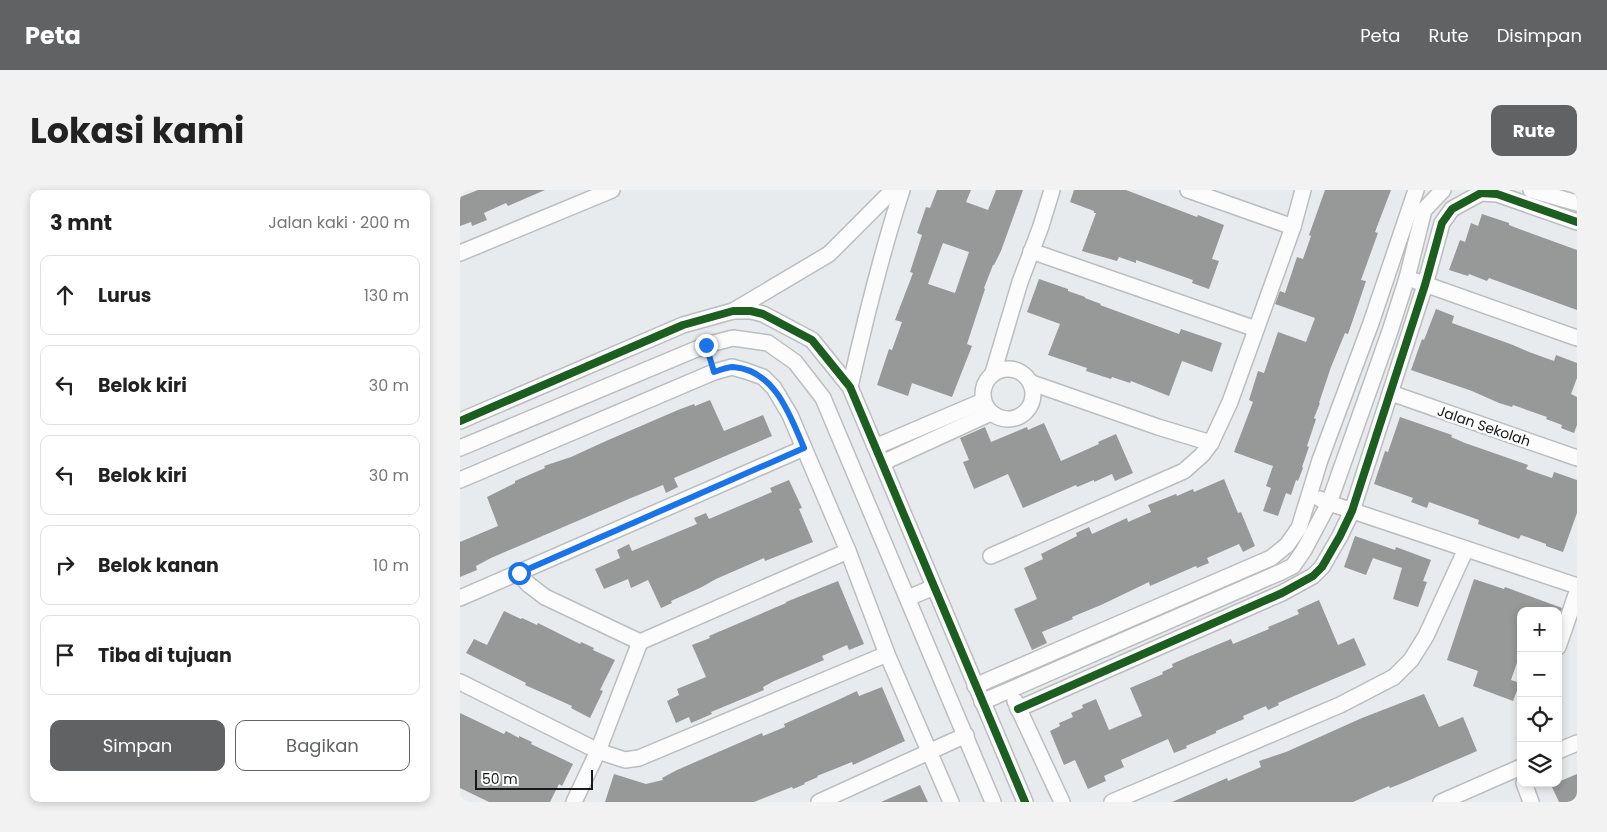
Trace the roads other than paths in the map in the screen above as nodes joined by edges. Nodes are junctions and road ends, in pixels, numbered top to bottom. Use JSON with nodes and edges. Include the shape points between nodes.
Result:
{"nodes":[{"id":1,"x":612,"y":190,"type":"edge"},
{"id":2,"x":893,"y":190,"type":"edge"},
{"id":3,"x":902,"y":190,"type":"edge"},
{"id":4,"x":1052,"y":190,"type":"edge"},
{"id":5,"x":1188,"y":190,"type":"edge"},
{"id":6,"x":1303,"y":190,"type":"edge"},
{"id":7,"x":1416,"y":190,"type":"edge"},
{"id":8,"x":1443,"y":190,"type":"edge"},
{"id":9,"x":1531,"y":190,"type":"edge"},
{"id":10,"x":1574,"y":198,"type":"edge"},
{"id":11,"x":1577,"y":222,"type":"edge"},
{"id":12,"x":1293,"y":227,"type":"junction"},
{"id":13,"x":1031,"y":250,"type":"junction"},
{"id":14,"x":460,"y":253,"type":"edge"},
{"id":15,"x":1407,"y":278,"type":"junction"},
{"id":16,"x":1425,"y":285,"type":"junction"},
{"id":17,"x":732,"y":310,"type":"junction"},
{"id":18,"x":1371,"y":324,"type":"junction"},
{"id":19,"x":1256,"y":329,"type":"junction"},
{"id":20,"x":1390,"y":331,"type":"junction"},
{"id":21,"x":1577,"y":338,"type":"edge"},
{"id":22,"x":706,"y":345,"type":"junction"},
{"id":23,"x":714,"y":372,"type":"junction"},
{"id":24,"x":993,"y":373,"type":"junction"},
{"id":25,"x":1032,"y":383,"type":"junction"},
{"id":26,"x":850,"y":387,"type":"junction"},
{"id":27,"x":1391,"y":393,"type":"junction"},
{"id":28,"x":987,"y":407,"type":"junction"},
{"id":29,"x":460,"y":421,"type":"edge"},
{"id":30,"x":460,"y":427,"type":"edge"},
{"id":31,"x":1211,"y":444,"type":"junction"},
{"id":32,"x":464,"y":447,"type":"edge"},
{"id":33,"x":875,"y":447,"type":"junction"},
{"id":34,"x":804,"y":448,"type":"junction"},
{"id":35,"x":1577,"y":458,"type":"edge"},
{"id":36,"x":882,"y":463,"type":"junction"},
{"id":37,"x":460,"y":480,"type":"edge"},
{"id":38,"x":1310,"y":494,"type":"junction"},
{"id":39,"x":1329,"y":504,"type":"junction"},
{"id":40,"x":1352,"y":511,"type":"junction"},
{"id":41,"x":1466,"y":549,"type":"junction"},
{"id":42,"x":848,"y":551,"type":"junction"},
{"id":43,"x":990,"y":556,"type":"dead end"},
{"id":44,"x":519,"y":573,"type":"junction"},
{"id":45,"x":1577,"y":586,"type":"edge"},
{"id":46,"x":934,"y":587,"type":"junction"},
{"id":47,"x":1242,"y":589,"type":"junction"},
{"id":48,"x":1577,"y":592,"type":"edge"},
{"id":49,"x":460,"y":598,"type":"edge"},
{"id":50,"x":908,"y":598,"type":"junction"},
{"id":51,"x":1251,"y":606,"type":"junction"},
{"id":52,"x":1122,"y":622,"type":"junction"},
{"id":53,"x":1562,"y":635,"type":"edge"},
{"id":54,"x":1127,"y":638,"type":"junction"},
{"id":55,"x":640,"y":642,"type":"junction"},
{"id":56,"x":887,"y":654,"type":"junction"},
{"id":57,"x":1003,"y":674,"type":"junction"},
{"id":58,"x":460,"y":682,"type":"edge"},
{"id":59,"x":975,"y":686,"type":"junction"},
{"id":60,"x":1010,"y":689,"type":"junction"},
{"id":61,"x":982,"y":702,"type":"junction"},
{"id":62,"x":1018,"y":709,"type":"junction"},
{"id":63,"x":966,"y":735,"type":"junction"},
{"id":64,"x":1577,"y":743,"type":"edge"},
{"id":65,"x":1562,"y":749,"type":"edge"},
{"id":66,"x":598,"y":751,"type":"junction"},
{"id":67,"x":930,"y":752,"type":"junction"},
{"id":68,"x":1517,"y":769,"type":"edge"},
{"id":69,"x":1525,"y":787,"type":"edge"},
{"id":70,"x":574,"y":802,"type":"edge"},
{"id":71,"x":819,"y":802,"type":"edge"},
{"id":72,"x":951,"y":802,"type":"edge"},
{"id":73,"x":994,"y":802,"type":"edge"},
{"id":74,"x":1026,"y":802,"type":"edge"},
{"id":75,"x":1062,"y":802,"type":"edge"},
{"id":76,"x":1112,"y":802,"type":"edge"},
{"id":77,"x":1441,"y":802,"type":"edge"},
{"id":78,"x":1531,"y":802,"type":"edge"}],
"edges":[{"from":1,"to":14,"type":"street"},
{"from":2,"to":17,"type":"street","via":[[829,254]]},
{"from":3,"to":26,"type":"street","via":[[884,244]]},
{"from":4,"to":13,"type":"street"},
{"from":5,"to":12,"type":"street"},
{"from":6,"to":12,"type":"street"},
{"from":7,"to":18,"type":"street"},
{"from":8,"to":15,"type":"street","via":[[1424,210]]},
{"from":9,"to":10,"type":"street"},
{"from":11,"to":16,"type":"street","via":[[1497,194],[1481,192],[1452,209],[1442,223]]},
{"from":12,"to":19,"type":"street"},
{"from":13,"to":19,"type":"street"},
{"from":13,"to":24,"type":"street"},
{"from":15,"to":16,"type":"street"},
{"from":15,"to":20,"type":"street"},
{"from":16,"to":21,"type":"street"},
{"from":16,"to":27,"type":"street"},
{"from":17,"to":26,"type":"street","via":[[763,314],[812,340]]},
{"from":17,"to":29,"type":"street","via":[[683,325]]},
{"from":18,"to":20,"type":"street"},
{"from":18,"to":38,"type":"street"},
{"from":19,"to":31,"type":"street"},
{"from":20,"to":39,"type":"street"},
{"from":22,"to":23,"type":"street"},
{"from":22,"to":32,"type":"street"},
{"from":22,"to":50,"type":"street","via":[[733,338],[768,343],[795,362],[823,398]]},
{"from":23,"to":34,"type":"street","via":[[732,367],[762,377],[774,388],[790,414]]},
{"from":23,"to":37,"type":"street"},
{"from":24,"to":25,"type":"street","via":[[1015,369]]},
{"from":24,"to":28,"type":"street","via":[[984,386]]},
{"from":25,"to":28,"type":"street","via":[[1034,395],[1031,406],[1023,414],[1012,419],[1001,418]]},
{"from":25,"to":31,"type":"street"},
{"from":26,"to":33,"type":"street"},
{"from":27,"to":35,"type":"street","name":"Jalan Sekolah"},
{"from":27,"to":40,"type":"street"},
{"from":28,"to":33,"type":"street"},
{"from":28,"to":36,"type":"street"},
{"from":30,"to":32,"type":"street"},
{"from":31,"to":43,"type":"street","via":[[1184,471]]},
{"from":33,"to":36,"type":"street"},
{"from":34,"to":42,"type":"street"},
{"from":34,"to":44,"type":"street"},
{"from":36,"to":46,"type":"street"},
{"from":38,"to":39,"type":"street"},
{"from":38,"to":52,"type":"street","via":[[1299,528],[1274,556]]},
{"from":39,"to":40,"type":"street"},
{"from":39,"to":47,"type":"street","via":[[1293,566]]},
{"from":40,"to":41,"type":"street"},
{"from":40,"to":51,"type":"street","via":[[1331,552],[1313,576]]},
{"from":41,"to":45,"type":"street"},
{"from":41,"to":76,"type":"street","via":[[1426,636],[1411,660],[1394,676],[1340,705]]},
{"from":42,"to":55,"type":"street"},
{"from":42,"to":56,"type":"street"},
{"from":44,"to":49,"type":"street"},
{"from":44,"to":55,"type":"street","via":[[545,597]]},
{"from":46,"to":50,"type":"street"},
{"from":46,"to":59,"type":"street"},
{"from":47,"to":51,"type":"street"},
{"from":47,"to":54,"type":"street"},
{"from":48,"to":53,"type":"street"},
{"from":50,"to":63,"type":"street"},
{"from":51,"to":62,"type":"street"},
{"from":52,"to":54,"type":"street"},
{"from":52,"to":57,"type":"street"},
{"from":54,"to":60,"type":"street"},
{"from":55,"to":66,"type":"street"},
{"from":56,"to":66,"type":"street","via":[[639,758],[625,760]]},
{"from":56,"to":67,"type":"street"},
{"from":57,"to":59,"type":"street"},
{"from":57,"to":60,"type":"street"},
{"from":58,"to":66,"type":"street"},
{"from":59,"to":61,"type":"street"},
{"from":60,"to":61,"type":"street"},
{"from":60,"to":62,"type":"street"},
{"from":61,"to":74,"type":"street"},
{"from":62,"to":75,"type":"street"},
{"from":63,"to":67,"type":"street"},
{"from":63,"to":73,"type":"street"},
{"from":64,"to":65,"type":"street"},
{"from":66,"to":70,"type":"street"},
{"from":67,"to":71,"type":"street"},
{"from":67,"to":72,"type":"street"},
{"from":68,"to":77,"type":"street"},
{"from":69,"to":78,"type":"street"}]}
